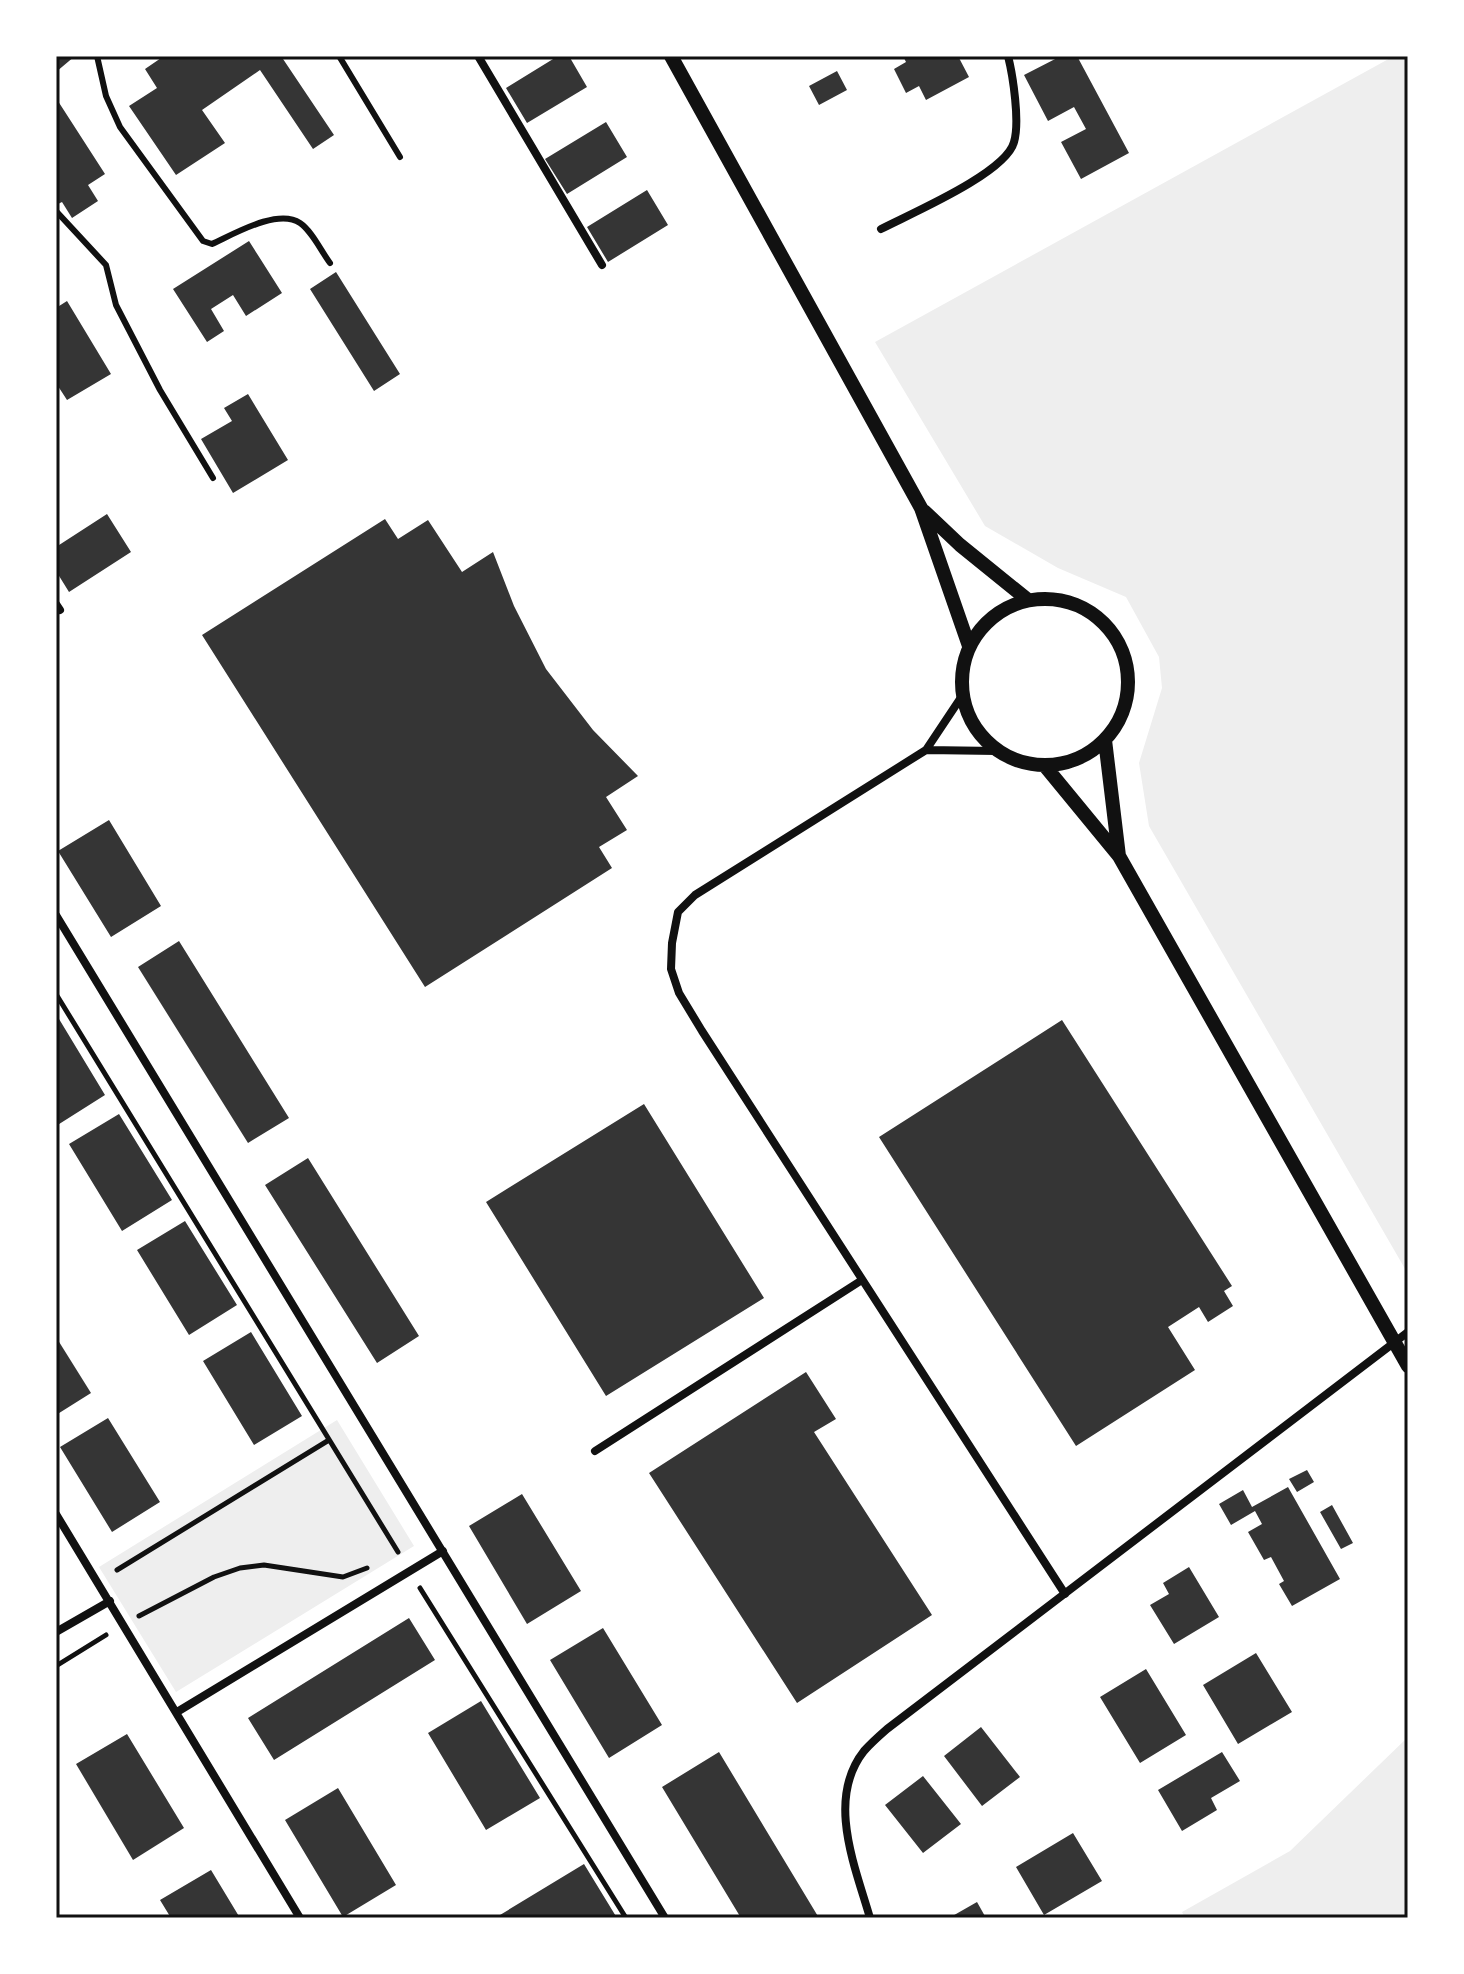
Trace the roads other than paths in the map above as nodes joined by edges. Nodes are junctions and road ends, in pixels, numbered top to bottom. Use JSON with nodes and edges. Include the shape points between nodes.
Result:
{"nodes":[{"id":1,"x":97,"y":56,"type":"edge"},
{"id":2,"x":339,"y":56,"type":"edge"},
{"id":3,"x":478,"y":56,"type":"edge"},
{"id":4,"x":671,"y":56,"type":"edge"},
{"id":5,"x":1008,"y":56,"type":"edge"},
{"id":6,"x":400,"y":157,"type":"dead end"},
{"id":7,"x":56,"y":211,"type":"edge"},
{"id":8,"x":881,"y":229,"type":"dead end"},
{"id":9,"x":330,"y":263,"type":"dead end"},
{"id":10,"x":602,"y":265,"type":"dead end"},
{"id":11,"x":213,"y":478,"type":"dead end"},
{"id":12,"x":921,"y":508,"type":"junction"},
{"id":13,"x":1028,"y":600,"type":"junction"},
{"id":14,"x":969,"y":646,"type":"junction"},
{"id":15,"x":962,"y":696,"type":"junction"},
{"id":16,"x":1105,"y":740,"type":"junction"},
{"id":17,"x":926,"y":750,"type":"junction"},
{"id":18,"x":997,"y":751,"type":"junction"},
{"id":19,"x":1045,"y":766,"type":"junction"},
{"id":20,"x":1119,"y":856,"type":"junction"},
{"id":21,"x":56,"y":915,"type":"edge"},
{"id":22,"x":862,"y":1280,"type":"junction"},
{"id":23,"x":1408,"y":1332,"type":"edge"},
{"id":24,"x":1395,"y":1342,"type":"junction"},
{"id":25,"x":1408,"y":1366,"type":"edge"},
{"id":26,"x":595,"y":1451,"type":"dead end"},
{"id":27,"x":56,"y":1514,"type":"edge"},
{"id":28,"x":443,"y":1551,"type":"junction"},
{"id":29,"x":1065,"y":1594,"type":"junction"},
{"id":30,"x":110,"y":1601,"type":"junction"},
{"id":31,"x":56,"y":1632,"type":"edge"},
{"id":32,"x":177,"y":1712,"type":"junction"},
{"id":33,"x":300,"y":1918,"type":"edge"},
{"id":34,"x":665,"y":1918,"type":"edge"},
{"id":35,"x":870,"y":1918,"type":"edge"}],
"edges":[{"from":1,"to":9,"type":"lane","via":[[120,127],[203,241],[212,244],[286,217],[301,223]]},
{"from":2,"to":6,"type":"lane"},
{"from":3,"to":10,"type":"street"},
{"from":4,"to":12,"type":"street"},
{"from":5,"to":8,"type":"street","via":[[1014,80],[1015,141],[1007,158]]},
{"from":7,"to":11,"type":"lane","via":[[106,265],[116,305]]},
{"from":12,"to":13,"type":"street"},
{"from":12,"to":14,"type":"street"},
{"from":13,"to":14,"type":"street","via":[[1004,609]]},
{"from":13,"to":16,"type":"street","via":[[1054,598],[1080,606],[1102,620],[1118,641],[1127,666],[1128,693],[1121,718]]},
{"from":14,"to":15,"type":"street"},
{"from":15,"to":17,"type":"street"},
{"from":15,"to":18,"type":"street","via":[[975,726]]},
{"from":16,"to":19,"type":"street","via":[[1088,754]]},
{"from":16,"to":20,"type":"street"},
{"from":17,"to":18,"type":"street"},
{"from":17,"to":22,"type":"street","via":[[695,895],[678,912],[672,943],[671,969],[679,993]]},
{"from":18,"to":19,"type":"street"},
{"from":19,"to":20,"type":"street"},
{"from":20,"to":24,"type":"street"},
{"from":21,"to":28,"type":"street"},
{"from":22,"to":26,"type":"street"},
{"from":22,"to":29,"type":"street"},
{"from":23,"to":24,"type":"street"},
{"from":24,"to":25,"type":"street"},
{"from":24,"to":29,"type":"street"},
{"from":27,"to":30,"type":"street"},
{"from":28,"to":32,"type":"street"},
{"from":28,"to":34,"type":"street"},
{"from":29,"to":35,"type":"street","via":[[863,1752],[848,1782],[844,1815]]},
{"from":30,"to":31,"type":"street"},
{"from":30,"to":32,"type":"street"},
{"from":32,"to":33,"type":"street"}]}
